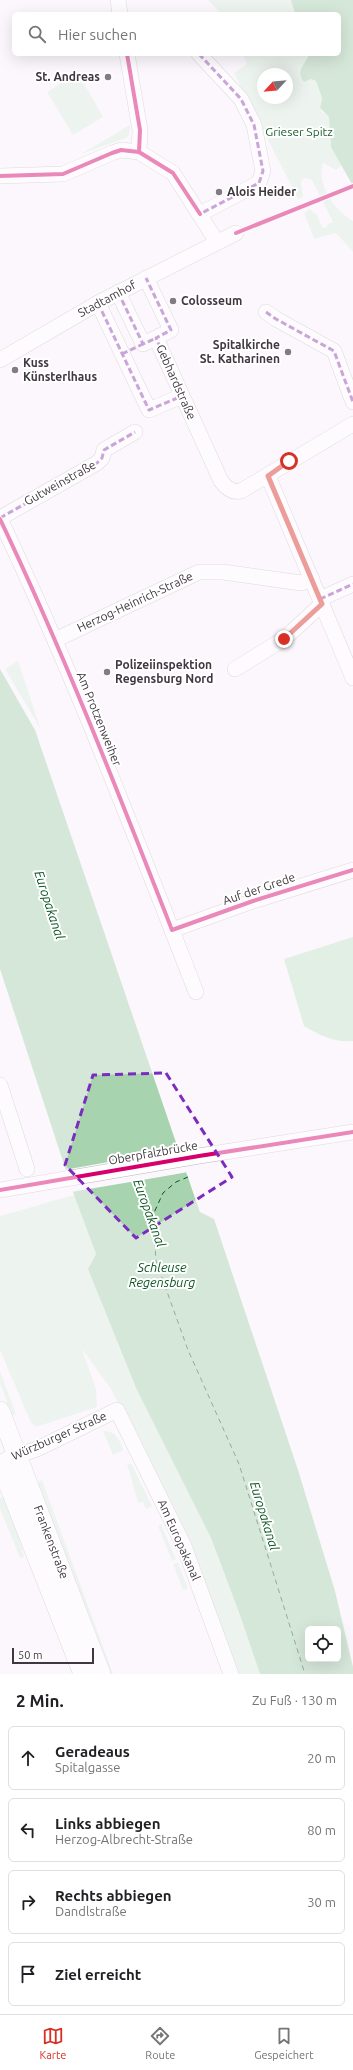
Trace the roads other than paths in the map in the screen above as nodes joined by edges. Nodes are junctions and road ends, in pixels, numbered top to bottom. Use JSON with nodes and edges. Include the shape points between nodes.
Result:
{"nodes":[{"id":1,"x":118,"y":0,"type":"edge"},
{"id":2,"x":120,"y":12,"type":"edge"},
{"id":3,"x":127,"y":56,"type":"edge"},
{"id":4,"x":201,"y":56,"type":"edge"},
{"id":5,"x":139,"y":152,"type":"junction"},
{"id":6,"x":0,"y":176,"type":"edge"},
{"id":7,"x":200,"y":214,"type":"junction"},
{"id":8,"x":236,"y":233,"type":"dead end"},
{"id":9,"x":217,"y":242,"type":"junction"},
{"id":10,"x":146,"y":278,"type":"junction"},
{"id":11,"x":118,"y":292,"type":"junction"},
{"id":12,"x":98,"y":303,"type":"junction"},
{"id":13,"x":271,"y":316,"type":"dead end"},
{"id":14,"x":149,"y":341,"type":"junction"},
{"id":15,"x":122,"y":354,"type":"junction"},
{"id":16,"x":0,"y":360,"type":"edge"},
{"id":17,"x":182,"y":396,"type":"junction"},
{"id":18,"x":353,"y":402,"type":"edge"},
{"id":19,"x":353,"y":424,"type":"edge"},
{"id":20,"x":135,"y":432,"type":"dead end"},
{"id":21,"x":268,"y":476,"type":"junction"},
{"id":22,"x":0,"y":518,"type":"edge"},
{"id":23,"x":312,"y":579,"type":"junction"},
{"id":24,"x":353,"y":584,"type":"edge"},
{"id":25,"x":321,"y":601,"type":"junction"},
{"id":26,"x":55,"y":640,"type":"junction"},
{"id":27,"x":234,"y":669,"type":"dead end"},
{"id":28,"x":353,"y":678,"type":"edge"},
{"id":29,"x":353,"y":870,"type":"edge"},
{"id":30,"x":172,"y":930,"type":"junction"},
{"id":31,"x":196,"y":992,"type":"dead end"},
{"id":32,"x":0,"y":1085,"type":"edge"},
{"id":33,"x":353,"y":1132,"type":"edge"},
{"id":34,"x":27,"y":1169,"type":"dead end"},
{"id":35,"x":0,"y":1190,"type":"edge"},
{"id":36,"x":117,"y":1410,"type":"joint"},
{"id":37,"x":0,"y":1411,"type":"edge"},
{"id":38,"x":18,"y":1455,"type":"junction"},
{"id":39,"x":0,"y":1462,"type":"edge"},
{"id":40,"x":84,"y":1674,"type":"edge"},
{"id":41,"x":102,"y":1674,"type":"edge"},
{"id":42,"x":232,"y":1674,"type":"edge"}],
"edges":[{"from":1,"to":2,"type":"street"},
{"from":3,"to":5,"type":"street","via":[[140,130]]},
{"from":4,"to":7,"type":"street","via":[[241,99],[254,125],[263,170],[259,183]]},
{"from":5,"to":6,"type":"street","via":[[121,150],[63,174]]},
{"from":5,"to":7,"type":"street","via":[[173,173]]},
{"from":7,"to":9,"type":"street"},
{"from":8,"to":9,"type":"street","name":"Stadtamhof"},
{"from":9,"to":10,"type":"street","name":"Stadtamhof"},
{"from":10,"to":11,"type":"street","name":"Stadtamhof"},
{"from":10,"to":14,"type":"street","name":"Gebhardstraße","via":[[171,330]]},
{"from":11,"to":12,"type":"street","name":"Stadtamhof"},
{"from":11,"to":14,"type":"street"},
{"from":12,"to":15,"type":"street"},
{"from":12,"to":16,"type":"street","name":"Stadtamhof"},
{"from":13,"to":18,"type":"street","via":[[334,351]]},
{"from":14,"to":15,"type":"street"},
{"from":14,"to":17,"type":"street","name":"Gebhardstraße"},
{"from":15,"to":17,"type":"street","via":[[149,410]]},
{"from":17,"to":21,"type":"street","name":"Gebhardstraße","via":[[221,481],[233,491],[241,491]]},
{"from":19,"to":21,"type":"street"},
{"from":20,"to":22,"type":"street","name":"Gutweinstraße","via":[[104,450],[102,458],[97,463]]},
{"from":21,"to":23,"type":"street"},
{"from":22,"to":26,"type":"street","name":"Am Protzenweiher"},
{"from":23,"to":25,"type":"street"},
{"from":23,"to":26,"type":"street","name":"Herzog-Heinrich-Straße","via":[[301,583],[223,572],[199,572]]},
{"from":24,"to":25,"type":"street"},
{"from":25,"to":27,"type":"street","via":[[284,639]]},
{"from":25,"to":28,"type":"street"},
{"from":26,"to":30,"type":"street","name":"Am Protzenweiher"},
{"from":29,"to":30,"type":"street","name":"Auf der Grede","via":[[282,891]]},
{"from":30,"to":31,"type":"street","name":"Am Protzenweiher"},
{"from":32,"to":34,"type":"street"},
{"from":33,"to":35,"type":"street","name":"Oberpfalzbrücke"},
{"from":36,"to":38,"type":"street","name":"Würzburger Straße"},
{"from":36,"to":42,"type":"street","name":"Am Europakanal","via":[[184,1546]]},
{"from":37,"to":38,"type":"main road","name":"Frankenstraße"},
{"from":38,"to":39,"type":"street","name":"Würzburger Straße"},
{"from":38,"to":41,"type":"main road","name":"Frankenstraße"},
{"from":39,"to":40,"type":"main road","name":"Frankenstraße"}]}
